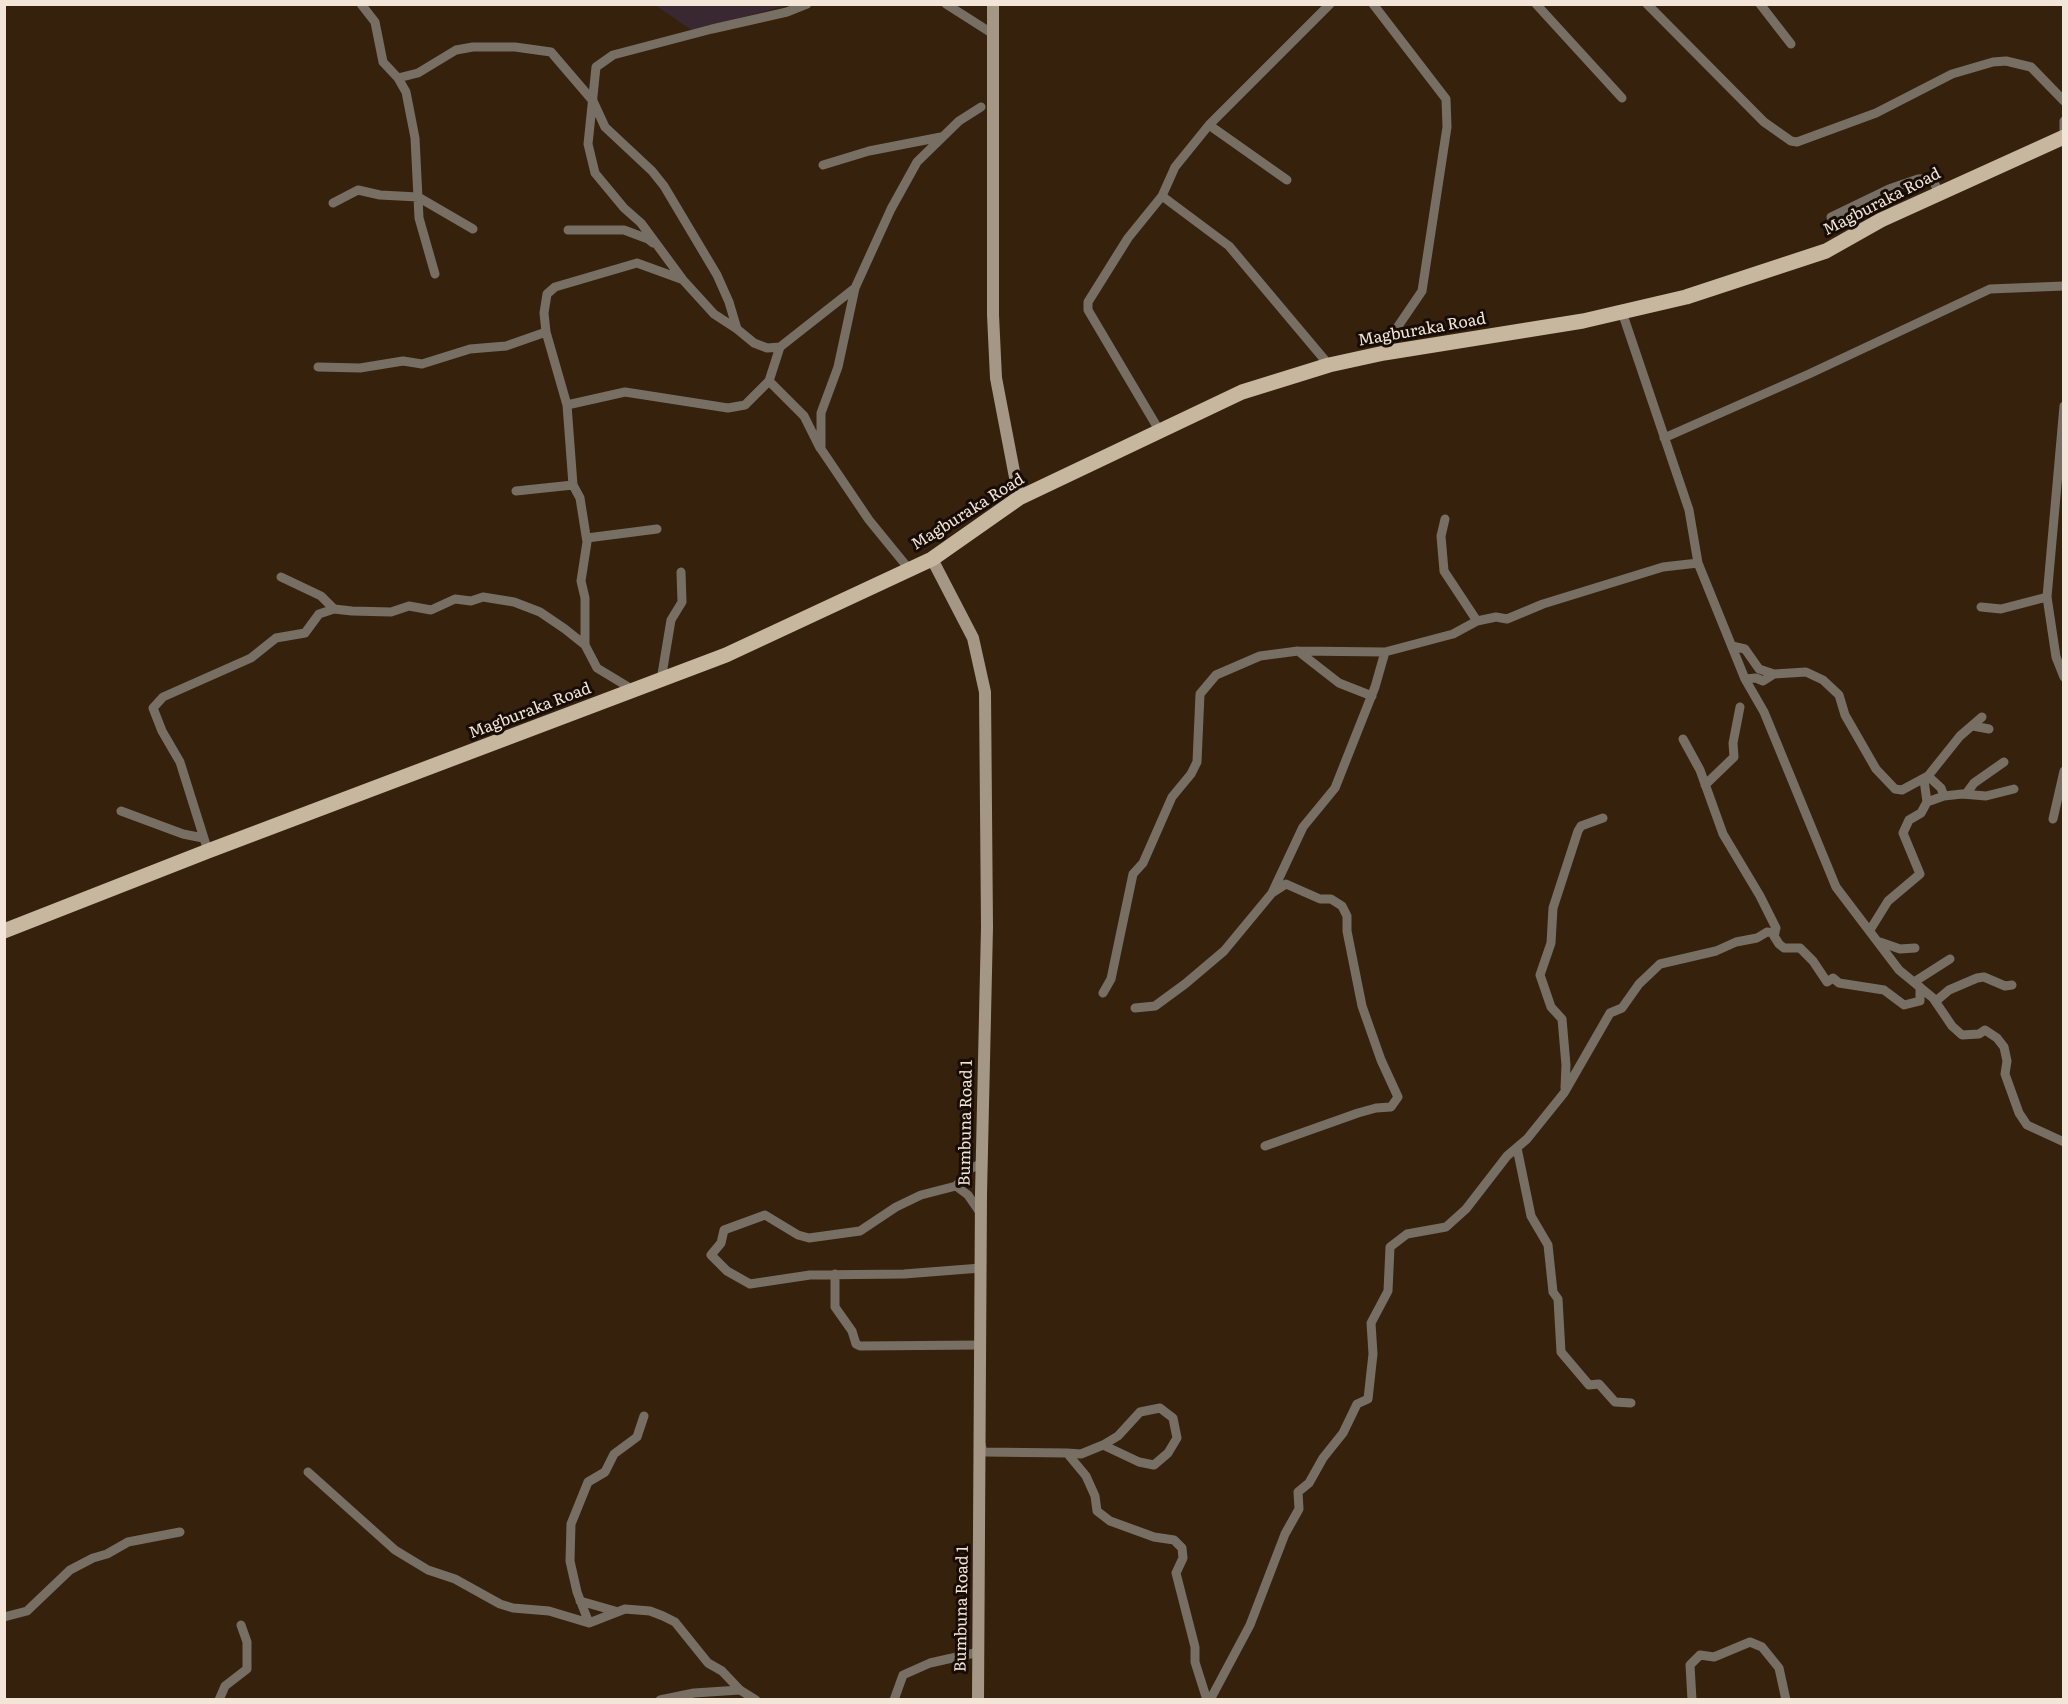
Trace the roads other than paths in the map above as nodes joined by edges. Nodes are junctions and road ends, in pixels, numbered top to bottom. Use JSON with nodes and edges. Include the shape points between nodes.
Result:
{"nodes":[{"id":1,"x":361,"y":4,"type":"edge"},
{"id":2,"x":807,"y":4,"type":"edge"},
{"id":3,"x":946,"y":4,"type":"edge"},
{"id":4,"x":993,"y":4,"type":"edge"},
{"id":5,"x":1330,"y":4,"type":"edge"},
{"id":6,"x":1536,"y":4,"type":"edge"},
{"id":7,"x":1647,"y":4,"type":"edge"},
{"id":8,"x":1760,"y":4,"type":"edge"},
{"id":9,"x":1374,"y":5,"type":"edge"},
{"id":10,"x":993,"y":34,"type":"junction"},
{"id":11,"x":1791,"y":44,"type":"dead end"},
{"id":12,"x":398,"y":78,"type":"junction"},
{"id":13,"x":1622,"y":98,"type":"dead end"},
{"id":14,"x":2064,"y":101,"type":"edge"},
{"id":15,"x":592,"y":102,"type":"junction"},
{"id":16,"x":981,"y":107,"type":"dead end"},
{"id":17,"x":2064,"y":121,"type":"edge"},
{"id":18,"x":1209,"y":125,"type":"junction"},
{"id":19,"x":942,"y":137,"type":"junction"},
{"id":20,"x":2063,"y":137,"type":"edge"},
{"id":21,"x":908,"y":143,"type":"junction"},
{"id":22,"x":916,"y":162,"type":"junction"},
{"id":23,"x":824,"y":165,"type":"dead end"},
{"id":24,"x":1287,"y":180,"type":"dead end"},
{"id":25,"x":1939,"y":193,"type":"junction"},
{"id":26,"x":1162,"y":196,"type":"junction"},
{"id":27,"x":418,"y":197,"type":"junction"},
{"id":28,"x":333,"y":203,"type":"dead end"},
{"id":29,"x":1831,"y":217,"type":"dead end"},
{"id":30,"x":473,"y":229,"type":"dead end"},
{"id":31,"x":568,"y":230,"type":"dead end"},
{"id":32,"x":659,"y":249,"type":"junction"},
{"id":33,"x":435,"y":274,"type":"dead end"},
{"id":34,"x":683,"y":280,"type":"junction"},
{"id":35,"x":2064,"y":286,"type":"edge"},
{"id":36,"x":855,"y":288,"type":"junction"},
{"id":37,"x":1622,"y":312,"type":"junction"},
{"id":38,"x":736,"y":328,"type":"junction"},
{"id":39,"x":546,"y":332,"type":"junction"},
{"id":40,"x":780,"y":347,"type":"junction"},
{"id":41,"x":1384,"y":353,"type":"junction"},
{"id":42,"x":1329,"y":365,"type":"junction"},
{"id":43,"x":318,"y":367,"type":"dead end"},
{"id":44,"x":769,"y":381,"type":"junction"},
{"id":45,"x":567,"y":405,"type":"junction"},
{"id":46,"x":2064,"y":406,"type":"edge"},
{"id":47,"x":1159,"y":430,"type":"junction"},
{"id":48,"x":1664,"y":438,"type":"junction"},
{"id":49,"x":821,"y":449,"type":"junction"},
{"id":50,"x":573,"y":485,"type":"junction"},
{"id":51,"x":516,"y":491,"type":"dead end"},
{"id":52,"x":1019,"y":498,"type":"junction"},
{"id":53,"x":1445,"y":519,"type":"dead end"},
{"id":54,"x":657,"y":529,"type":"dead end"},
{"id":55,"x":587,"y":538,"type":"junction"},
{"id":56,"x":932,"y":559,"type":"junction"},
{"id":57,"x":1698,"y":562,"type":"junction"},
{"id":58,"x":909,"y":569,"type":"junction"},
{"id":59,"x":681,"y":573,"type":"dead end"},
{"id":60,"x":281,"y":577,"type":"dead end"},
{"id":61,"x":2047,"y":597,"type":"junction"},
{"id":62,"x":1981,"y":607,"type":"dead end"},
{"id":63,"x":334,"y":609,"type":"junction"},
{"id":64,"x":1478,"y":621,"type":"junction"},
{"id":65,"x":585,"y":645,"type":"junction"},
{"id":66,"x":1732,"y":646,"type":"junction"},
{"id":67,"x":1298,"y":651,"type":"junction"},
{"id":68,"x":1385,"y":652,"type":"junction"},
{"id":69,"x":1774,"y":674,"type":"junction"},
{"id":70,"x":2064,"y":677,"type":"edge"},
{"id":71,"x":1745,"y":679,"type":"junction"},
{"id":72,"x":661,"y":680,"type":"junction"},
{"id":73,"x":634,"y":691,"type":"junction"},
{"id":74,"x":1371,"y":696,"type":"junction"},
{"id":75,"x":1740,"y":707,"type":"dead end"},
{"id":76,"x":1982,"y":717,"type":"dead end"},
{"id":77,"x":1973,"y":726,"type":"junction"},
{"id":78,"x":1989,"y":729,"type":"dead end"},
{"id":79,"x":1683,"y":739,"type":"dead end"},
{"id":80,"x":2004,"y":762,"type":"dead end"},
{"id":81,"x":2064,"y":771,"type":"edge"},
{"id":82,"x":1928,"y":776,"type":"junction"},
{"id":83,"x":1705,"y":784,"type":"junction"},
{"id":84,"x":2014,"y":789,"type":"dead end"},
{"id":85,"x":1966,"y":794,"type":"junction"},
{"id":86,"x":1944,"y":796,"type":"junction"},
{"id":87,"x":1927,"y":802,"type":"junction"},
{"id":88,"x":121,"y":811,"type":"dead end"},
{"id":89,"x":1603,"y":818,"type":"dead end"},
{"id":90,"x":2053,"y":819,"type":"dead end"},
{"id":91,"x":205,"y":844,"type":"junction"},
{"id":92,"x":1285,"y":866,"type":"junction"},
{"id":93,"x":1286,"y":884,"type":"junction"},
{"id":94,"x":1272,"y":893,"type":"junction"},
{"id":95,"x":4,"y":930,"type":"edge"},
{"id":96,"x":1870,"y":930,"type":"junction"},
{"id":97,"x":1775,"y":933,"type":"junction"},
{"id":98,"x":1880,"y":942,"type":"junction"},
{"id":99,"x":1915,"y":948,"type":"dead end"},
{"id":100,"x":1950,"y":959,"type":"dead end"},
{"id":101,"x":1917,"y":985,"type":"junction"},
{"id":102,"x":2012,"y":985,"type":"dead end"},
{"id":103,"x":1102,"y":993,"type":"dead end"},
{"id":104,"x":1936,"y":1001,"type":"junction"},
{"id":105,"x":1135,"y":1008,"type":"dead end"},
{"id":106,"x":1564,"y":1093,"type":"junction"},
{"id":107,"x":2064,"y":1142,"type":"edge"},
{"id":108,"x":1265,"y":1146,"type":"dead end"},
{"id":109,"x":1517,"y":1148,"type":"junction"},
{"id":110,"x":982,"y":1163,"type":"junction"},
{"id":111,"x":956,"y":1186,"type":"junction"},
{"id":112,"x":981,"y":1214,"type":"junction"},
{"id":113,"x":981,"y":1268,"type":"junction"},
{"id":114,"x":835,"y":1274,"type":"junction"},
{"id":115,"x":980,"y":1345,"type":"junction"},
{"id":116,"x":1631,"y":1403,"type":"dead end"},
{"id":117,"x":644,"y":1416,"type":"dead end"},
{"id":118,"x":981,"y":1444,"type":"junction"},
{"id":119,"x":1103,"y":1445,"type":"junction"},
{"id":120,"x":1067,"y":1453,"type":"junction"},
{"id":121,"x":308,"y":1472,"type":"dead end"},
{"id":122,"x":180,"y":1532,"type":"dead end"},
{"id":123,"x":580,"y":1601,"type":"junction"},
{"id":124,"x":616,"y":1611,"type":"junction"},
{"id":125,"x":4,"y":1617,"type":"edge"},
{"id":126,"x":589,"y":1623,"type":"junction"},
{"id":127,"x":241,"y":1625,"type":"dead end"},
{"id":128,"x":979,"y":1652,"type":"junction"},
{"id":129,"x":740,"y":1690,"type":"junction"},
{"id":130,"x":1209,"y":1699,"type":"edge"},
{"id":131,"x":219,"y":1700,"type":"edge"},
{"id":132,"x":660,"y":1700,"type":"edge"},
{"id":133,"x":756,"y":1700,"type":"edge"},
{"id":134,"x":894,"y":1700,"type":"edge"},
{"id":135,"x":978,"y":1700,"type":"edge"},
{"id":136,"x":1692,"y":1700,"type":"edge"},
{"id":137,"x":1786,"y":1700,"type":"edge"}],
"edges":[{"from":1,"to":12,"type":"street","via":[[375,22],[383,62]]},
{"from":2,"to":15,"type":"street","via":[[613,55],[596,67]]},
{"from":3,"to":10,"type":"street"},
{"from":4,"to":10,"type":"main road"},
{"from":5,"to":18,"type":"street"},
{"from":6,"to":13,"type":"street"},
{"from":7,"to":14,"type":"street","via":[[1764,122],[1791,141],[1876,113],[1953,74],[1993,62],[2031,67]]},
{"from":8,"to":11,"type":"street"},
{"from":9,"to":41,"type":"street","via":[[1446,99],[1447,127],[1422,291]]},
{"from":10,"to":52,"type":"main road","via":[[996,378]]},
{"from":12,"to":15,"type":"street","via":[[418,74],[456,50],[515,47],[551,52]]},
{"from":12,"to":27,"type":"street","via":[[406,92],[415,138]]},
{"from":15,"to":32,"type":"street","via":[[588,144],[595,173]]},
{"from":15,"to":38,"type":"street","via":[[605,127],[652,171],[678,209],[717,275]]},
{"from":16,"to":19,"type":"street"},
{"from":17,"to":20,"type":"street"},
{"from":18,"to":24,"type":"street"},
{"from":18,"to":26,"type":"street","via":[[1175,167]]},
{"from":19,"to":21,"type":"street"},
{"from":19,"to":22,"type":"street"},
{"from":20,"to":25,"type":"main road","name":"Magburaka Road"},
{"from":21,"to":22,"type":"street"},
{"from":21,"to":23,"type":"street"},
{"from":22,"to":36,"type":"street"},
{"from":25,"to":29,"type":"street","via":[[1932,178],[1918,178]]},
{"from":25,"to":37,"type":"main road","name":"Magburaka Road","via":[[1826,251],[1686,297]]},
{"from":26,"to":42,"type":"street","via":[[1229,246]]},
{"from":26,"to":47,"type":"street","via":[[1092,293],[1088,310]]},
{"from":27,"to":28,"type":"street","via":[[357,190]]},
{"from":27,"to":30,"type":"street"},
{"from":27,"to":33,"type":"street","via":[[419,218]]},
{"from":31,"to":32,"type":"street","via":[[624,230],[648,238]]},
{"from":32,"to":34,"type":"street"},
{"from":34,"to":38,"type":"street","via":[[714,314]]},
{"from":34,"to":39,"type":"street","via":[[637,263],[555,287],[547,294]]},
{"from":35,"to":48,"type":"street","via":[[1990,289]]},
{"from":36,"to":40,"type":"street"},
{"from":36,"to":49,"type":"street","via":[[838,367],[821,413]]},
{"from":37,"to":41,"type":"main road","name":"Magburaka Road"},
{"from":37,"to":48,"type":"street"},
{"from":38,"to":40,"type":"street","via":[[754,343]]},
{"from":39,"to":43,"type":"street","via":[[506,346],[470,349],[422,364],[403,361],[360,368]]},
{"from":39,"to":45,"type":"street"},
{"from":40,"to":44,"type":"street"},
{"from":41,"to":42,"type":"main road","name":"Magburaka Road"},
{"from":42,"to":47,"type":"main road","name":"Magburaka Road","via":[[1242,392]]},
{"from":44,"to":45,"type":"street","via":[[745,405],[728,408],[625,392]]},
{"from":44,"to":49,"type":"street","via":[[804,416]]},
{"from":45,"to":50,"type":"street"},
{"from":46,"to":61,"type":"street"},
{"from":47,"to":52,"type":"main road","name":"Magburaka Road"},
{"from":48,"to":57,"type":"street","via":[[1689,510]]},
{"from":49,"to":58,"type":"street"},
{"from":50,"to":51,"type":"street"},
{"from":50,"to":55,"type":"street","via":[[580,498]]},
{"from":52,"to":56,"type":"main road","name":"Magburaka Road"},
{"from":53,"to":64,"type":"street","via":[[1441,536],[1444,571]]},
{"from":54,"to":55,"type":"street"},
{"from":55,"to":65,"type":"street","via":[[581,581]]},
{"from":56,"to":58,"type":"main road","name":"Magburaka Road"},
{"from":56,"to":110,"type":"main road","name":"Bumbuna Road 1","via":[[973,639],[985,692],[987,927]]},
{"from":57,"to":64,"type":"street","via":[[1663,567],[1507,619]]},
{"from":57,"to":66,"type":"street"},
{"from":58,"to":72,"type":"main road","name":"Magburaka Road","via":[[827,610]]},
{"from":59,"to":72,"type":"street","via":[[682,602],[670,620]]},
{"from":60,"to":63,"type":"street","via":[[321,596]]},
{"from":61,"to":62,"type":"street","via":[[2001,609]]},
{"from":61,"to":70,"type":"street","via":[[2056,657]]},
{"from":63,"to":65,"type":"street","via":[[391,612],[410,606],[431,610],[456,599],[502,598],[540,612]]},
{"from":63,"to":91,"type":"street","via":[[319,614],[305,633],[276,638],[251,658],[156,702],[153,708],[180,762]]},
{"from":64,"to":68,"type":"street","via":[[1453,634]]},
{"from":65,"to":73,"type":"street","via":[[597,668]]},
{"from":66,"to":69,"type":"street","via":[[1745,649],[1760,669]]},
{"from":66,"to":71,"type":"street"},
{"from":67,"to":68,"type":"street"},
{"from":67,"to":74,"type":"street","via":[[1339,683]]},
{"from":67,"to":103,"type":"street","via":[[1260,656],[1216,675],[1200,694],[1197,762],[1172,797],[1143,863],[1132,874],[1110,979]]},
{"from":68,"to":74,"type":"street"},
{"from":69,"to":71,"type":"street","via":[[1763,681]]},
{"from":69,"to":82,"type":"street","via":[[1806,672],[1823,680],[1839,695],[1845,715],[1876,769],[1895,789],[1902,790]]},
{"from":71,"to":96,"type":"street","via":[[1764,712],[1836,887]]},
{"from":72,"to":73,"type":"main road","name":"Magburaka Road"},
{"from":73,"to":91,"type":"main road","name":"Magburaka Road"},
{"from":74,"to":92,"type":"street","via":[[1335,788],[1303,827]]},
{"from":75,"to":83,"type":"street","via":[[1734,757]]},
{"from":76,"to":77,"type":"street"},
{"from":77,"to":78,"type":"street"},
{"from":77,"to":82,"type":"street"},
{"from":79,"to":83,"type":"street"},
{"from":80,"to":85,"type":"street","via":[[1974,783]]},
{"from":81,"to":90,"type":"street"},
{"from":82,"to":86,"type":"street"},
{"from":82,"to":87,"type":"street","via":[[1924,780]]},
{"from":83,"to":97,"type":"street","via":[[1723,834],[1760,896]]},
{"from":84,"to":85,"type":"street","via":[[1986,796]]},
{"from":85,"to":86,"type":"street"},
{"from":86,"to":87,"type":"street"},
{"from":87,"to":96,"type":"street","via":[[1921,813],[1909,820],[1903,833],[1920,874],[1888,900]]},
{"from":88,"to":91,"type":"street"},
{"from":89,"to":106,"type":"street","via":[[1581,826],[1578,831],[1552,908],[1551,943],[1540,975],[1551,1007],[1562,1019]]},
{"from":91,"to":95,"type":"main road","name":"Magburaka Road"},
{"from":92,"to":93,"type":"street"},
{"from":92,"to":94,"type":"street"},
{"from":93,"to":94,"type":"street"},
{"from":93,"to":108,"type":"street","via":[[1342,906],[1362,1006],[1398,1097],[1390,1107],[1376,1107]]},
{"from":94,"to":105,"type":"street","via":[[1224,951],[1185,984],[1155,1006]]},
{"from":96,"to":98,"type":"street"},
{"from":97,"to":101,"type":"street","via":[[1784,948],[1800,948],[1827,982],[1833,978],[1839,983],[1884,990],[1904,1005],[1920,1001]]},
{"from":97,"to":106,"type":"street","via":[[1767,932],[1716,951],[1660,964],[1622,1008],[1610,1013]]},
{"from":98,"to":99,"type":"street","via":[[1900,949]]},
{"from":98,"to":101,"type":"street","via":[[1899,970]]},
{"from":100,"to":101,"type":"street"},
{"from":101,"to":104,"type":"street"},
{"from":102,"to":104,"type":"street","via":[[1977,978],[1949,990]]},
{"from":104,"to":107,"type":"street","via":[[1962,1035],[1985,1030],[1997,1038],[2004,1047],[2005,1074],[2019,1113],[2027,1125]]},
{"from":106,"to":109,"type":"street"},
{"from":109,"to":116,"type":"street","via":[[1531,1216],[1548,1245],[1553,1292],[1558,1299],[1561,1352],[1589,1385],[1599,1384],[1615,1402]]},
{"from":109,"to":130,"type":"street","via":[[1446,1227],[1407,1234],[1390,1247],[1388,1291],[1371,1323],[1373,1354],[1368,1399],[1357,1404],[1343,1433],[1309,1483],[1298,1492],[1299,1509],[1250,1625]]},
{"from":110,"to":111,"type":"street","via":[[970,1169]]},
{"from":110,"to":112,"type":"main road","name":"Bumbuna Road 1"},
{"from":111,"to":112,"type":"street"},
{"from":111,"to":114,"type":"street","via":[[896,1207],[860,1231],[809,1238],[765,1215],[723,1230],[721,1243],[711,1256],[750,1284]]},
{"from":112,"to":113,"type":"main road","name":"Bumbuna Road 1"},
{"from":113,"to":114,"type":"street"},
{"from":113,"to":115,"type":"main road","name":"Bumbuna Road 1"},
{"from":114,"to":115,"type":"street","via":[[835,1307],[860,1346]]},
{"from":115,"to":118,"type":"main road","name":"Bumbuna Road 1"},
{"from":117,"to":123,"type":"street","via":[[637,1437],[614,1455],[605,1472],[588,1482],[570,1524],[570,1562]]},
{"from":118,"to":120,"type":"street","via":[[983,1452]]},
{"from":118,"to":128,"type":"main road","name":"Bumbuna Road 1"},
{"from":119,"to":119,"type":"street","via":[[1118,1436],[1140,1412],[1160,1408],[1173,1418],[1177,1438],[1154,1465]]},
{"from":119,"to":120,"type":"street","via":[[1082,1454]]},
{"from":120,"to":130,"type":"street","via":[[1086,1476],[1097,1511],[1110,1521],[1174,1540],[1182,1548],[1183,1558],[1176,1574],[1195,1647],[1195,1662]]},
{"from":121,"to":126,"type":"street","via":[[394,1550],[428,1570],[455,1579],[507,1606],[549,1611]]},
{"from":122,"to":125,"type":"street","via":[[128,1542],[93,1558],[70,1570],[27,1611]]},
{"from":123,"to":124,"type":"street"},
{"from":123,"to":126,"type":"street"},
{"from":124,"to":126,"type":"street"},
{"from":124,"to":129,"type":"street","via":[[650,1611],[675,1622],[708,1663]]},
{"from":127,"to":131,"type":"street","via":[[247,1642],[246,1669],[225,1686]]},
{"from":128,"to":134,"type":"street","via":[[930,1663],[903,1675]]},
{"from":128,"to":135,"type":"main road","name":"Bumbuna Road 1"},
{"from":129,"to":132,"type":"street"},
{"from":129,"to":133,"type":"street"},
{"from":136,"to":137,"type":"street","via":[[1690,1665],[1700,1655],[1714,1657],[1750,1642],[1762,1647],[1779,1668]]}]}
